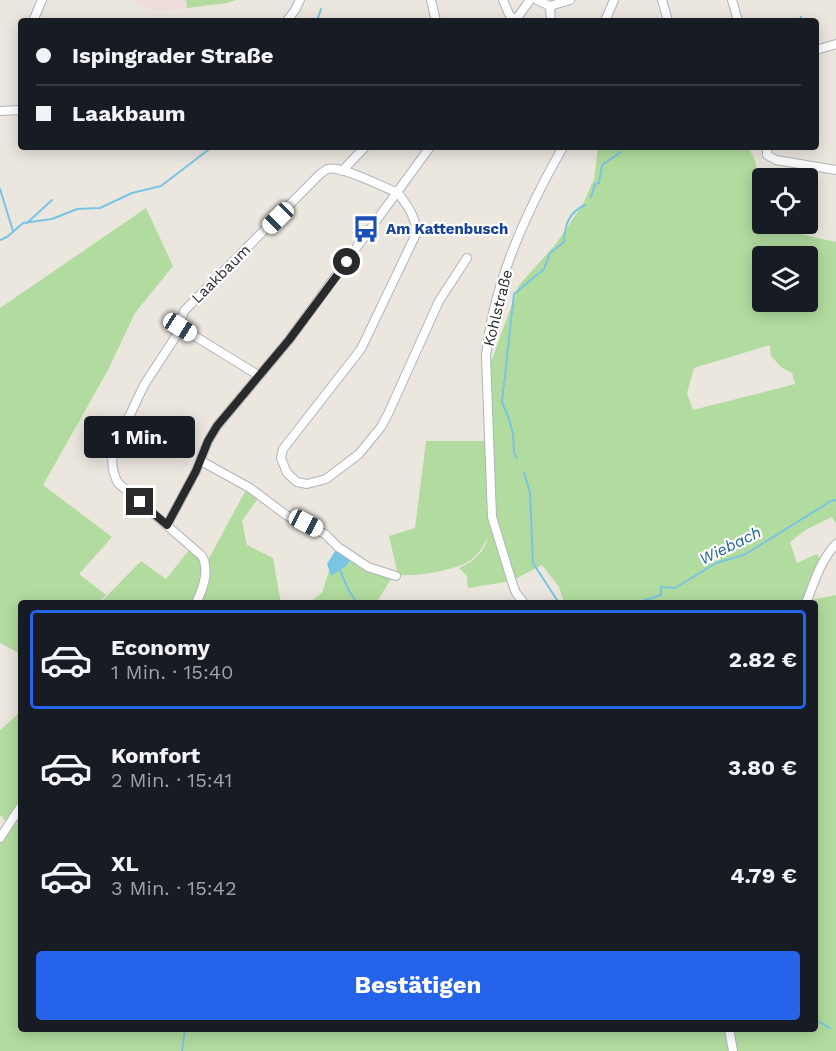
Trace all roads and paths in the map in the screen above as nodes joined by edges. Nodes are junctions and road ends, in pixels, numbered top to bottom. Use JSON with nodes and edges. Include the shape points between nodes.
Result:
{"nodes":[{"id":1,"x":42,"y":0,"type":"edge"},
{"id":2,"x":300,"y":0,"type":"edge"},
{"id":3,"x":431,"y":0,"type":"edge"},
{"id":4,"x":503,"y":0,"type":"edge"},
{"id":5,"x":530,"y":0,"type":"edge"},
{"id":6,"x":537,"y":0,"type":"edge"},
{"id":7,"x":570,"y":0,"type":"edge"},
{"id":8,"x":622,"y":0,"type":"edge"},
{"id":9,"x":662,"y":0,"type":"edge"},
{"id":10,"x":732,"y":0,"type":"edge"},
{"id":11,"x":613,"y":1,"type":"edge"},
{"id":12,"x":550,"y":6,"type":"junction"},
{"id":13,"x":34,"y":18,"type":"edge"},
{"id":14,"x":289,"y":18,"type":"edge"},
{"id":15,"x":435,"y":18,"type":"edge"},
{"id":16,"x":512,"y":18,"type":"edge"},
{"id":17,"x":517,"y":18,"type":"edge"},
{"id":18,"x":551,"y":18,"type":"edge"},
{"id":19,"x":606,"y":18,"type":"edge"},
{"id":20,"x":667,"y":18,"type":"edge"},
{"id":21,"x":737,"y":18,"type":"edge"},
{"id":22,"x":836,"y":44,"type":"edge"},
{"id":23,"x":819,"y":49,"type":"edge"},
{"id":24,"x":18,"y":110,"type":"edge"},
{"id":25,"x":0,"y":111,"type":"edge"},
{"id":26,"x":362,"y":150,"type":"edge"},
{"id":27,"x":428,"y":150,"type":"edge"},
{"id":28,"x":561,"y":150,"type":"edge"},
{"id":29,"x":767,"y":150,"type":"edge"},
{"id":30,"x":836,"y":170,"type":"edge"},
{"id":31,"x":342,"y":171,"type":"junction"},
{"id":32,"x":398,"y":193,"type":"junction"},
{"id":33,"x":467,"y":258,"type":"dead end"},
{"id":34,"x":180,"y":327,"type":"junction"},
{"id":35,"x":258,"y":375,"type":"junction"},
{"id":36,"x":201,"y":461,"type":"junction"},
{"id":37,"x":167,"y":525,"type":"junction"},
{"id":38,"x":836,"y":544,"type":"edge"},
{"id":39,"x":396,"y":576,"type":"dead end"},
{"id":40,"x":197,"y":600,"type":"edge"},
{"id":41,"x":522,"y":600,"type":"edge"},
{"id":42,"x":807,"y":600,"type":"edge"},
{"id":43,"x":18,"y":810,"type":"edge"},
{"id":44,"x":0,"y":838,"type":"edge"},
{"id":45,"x":730,"y":1032,"type":"edge"},
{"id":46,"x":733,"y":1051,"type":"edge"}],
"edges":[{"from":1,"to":13,"type":"street"},
{"from":2,"to":14,"type":"street"},
{"from":3,"to":15,"type":"street"},
{"from":4,"to":16,"type":"street"},
{"from":5,"to":17,"type":"street"},
{"from":6,"to":12,"type":"street"},
{"from":7,"to":12,"type":"street"},
{"from":8,"to":11,"type":"street"},
{"from":9,"to":20,"type":"street"},
{"from":10,"to":21,"type":"street"},
{"from":11,"to":19,"type":"street"},
{"from":12,"to":18,"type":"street"},
{"from":22,"to":23,"type":"street"},
{"from":24,"to":25,"type":"street"},
{"from":26,"to":31,"type":"street"},
{"from":27,"to":32,"type":"street"},
{"from":28,"to":41,"type":"street","name":"Kohlstraße","via":[[540,188],[510,261],[488,339],[492,517]]},
{"from":29,"to":30,"type":"street","via":[[767,155],[776,160]]},
{"from":31,"to":32,"type":"street"},
{"from":31,"to":34,"type":"street","name":"Laakbaum","via":[[327,170],[319,175],[184,311]]},
{"from":32,"to":33,"type":"street","via":[[415,220],[416,234],[361,349],[285,444],[282,458],[290,477],[303,483],[318,483],[348,464],[366,445],[388,414],[439,301]]},
{"from":32,"to":35,"type":"street","via":[[296,331]]},
{"from":34,"to":35,"type":"street"},
{"from":34,"to":37,"type":"street","name":"Laakbaum","via":[[134,403],[111,459],[118,483]]},
{"from":35,"to":36,"type":"street","via":[[217,426]]},
{"from":36,"to":37,"type":"street"},
{"from":36,"to":39,"type":"street","via":[[250,488],[286,516],[325,534],[368,567]]},
{"from":37,"to":40,"type":"street","name":"Laakbaum","via":[[205,562]]},
{"from":38,"to":42,"type":"street"},
{"from":43,"to":44,"type":"street"},
{"from":45,"to":46,"type":"street"}]}
